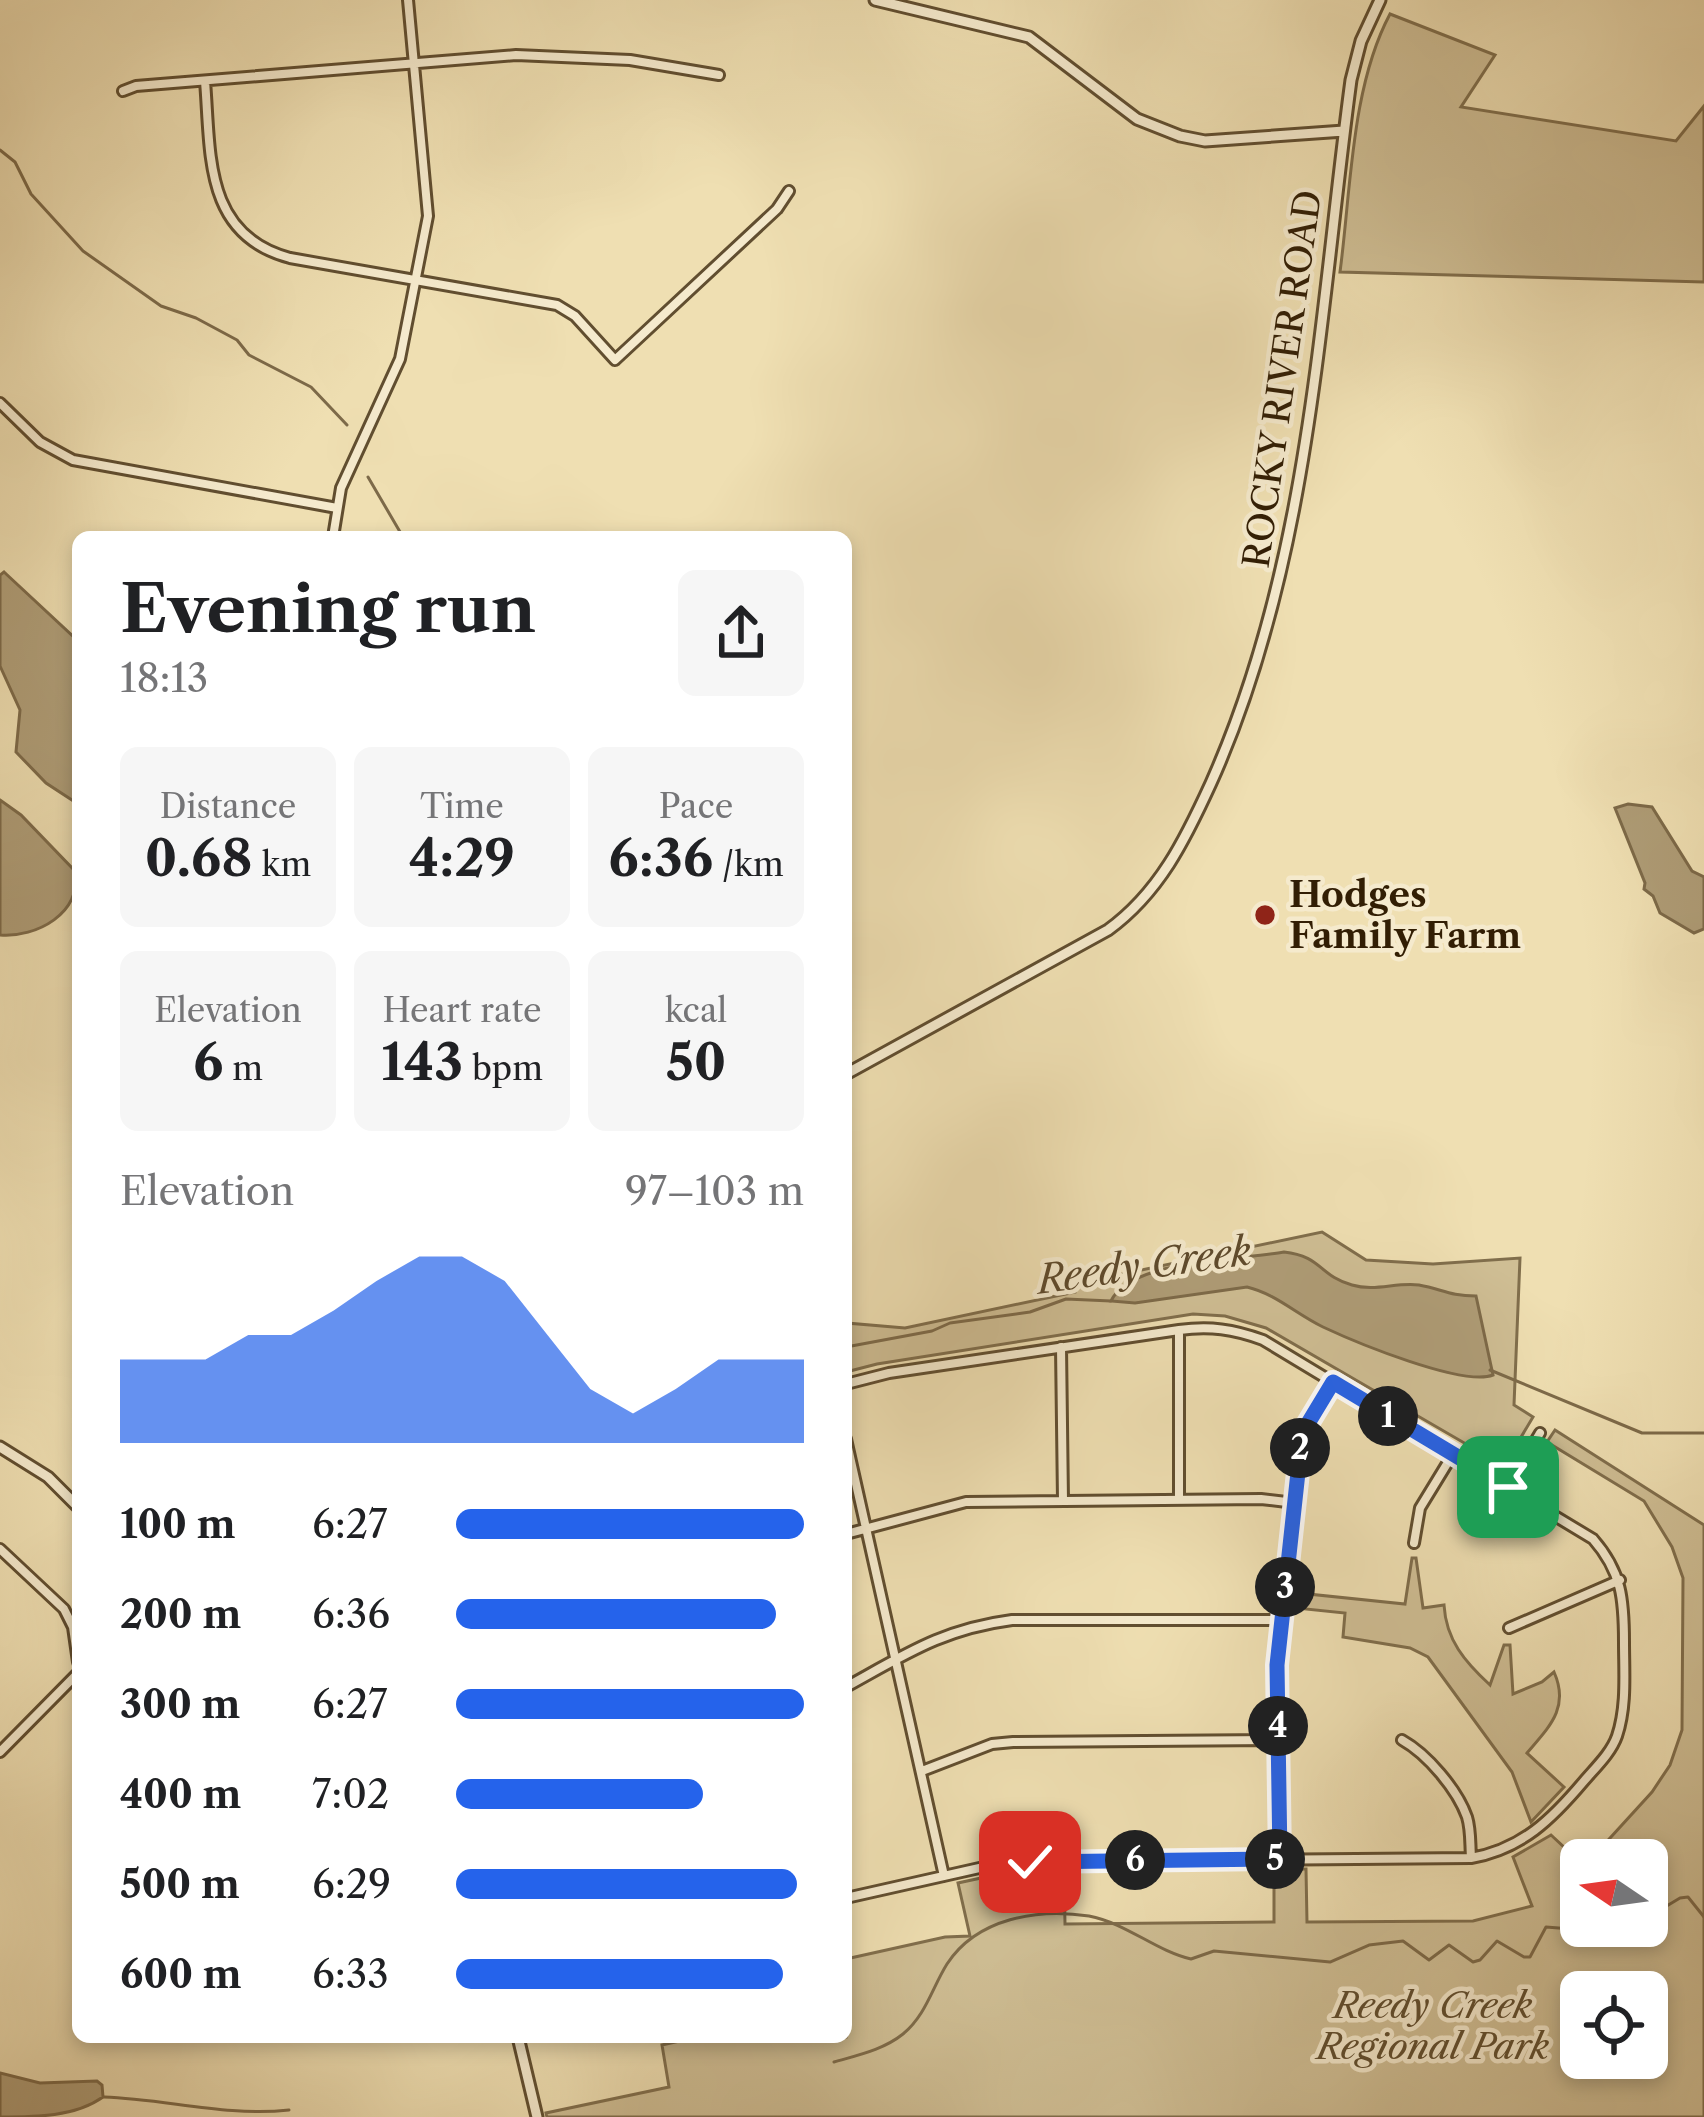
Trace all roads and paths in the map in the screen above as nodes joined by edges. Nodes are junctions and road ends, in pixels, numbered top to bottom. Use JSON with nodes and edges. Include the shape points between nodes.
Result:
{"nodes":[{"id":1,"x":408,"y":0,"type":"edge"},
{"id":2,"x":875,"y":0,"type":"edge"},
{"id":3,"x":1380,"y":0,"type":"edge"},
{"id":4,"x":415,"y":64,"type":"junction"},
{"id":5,"x":719,"y":75,"type":"dead end"},
{"id":6,"x":205,"y":81,"type":"junction"},
{"id":7,"x":123,"y":91,"type":"dead end"},
{"id":8,"x":1344,"y":131,"type":"junction"},
{"id":9,"x":789,"y":191,"type":"dead end"},
{"id":10,"x":416,"y":280,"type":"junction"},
{"id":11,"x":0,"y":403,"type":"edge"},
{"id":12,"x":337,"y":508,"type":"junction"},
{"id":13,"x":334,"y":531,"type":"edge"},
{"id":14,"x":852,"y":1071,"type":"edge"},
{"id":15,"x":1179,"y":1330,"type":"junction"},
{"id":16,"x":1061,"y":1347,"type":"junction"},
{"id":17,"x":852,"y":1382,"type":"edge"},
{"id":18,"x":1333,"y":1382,"type":"junction"},
{"id":19,"x":1540,"y":1433,"type":"dead end"},
{"id":20,"x":0,"y":1448,"type":"edge"},
{"id":21,"x":1453,"y":1454,"type":"junction"},
{"id":22,"x":852,"y":1466,"type":"edge"},
{"id":23,"x":1508,"y":1487,"type":"junction"},
{"id":24,"x":1179,"y":1500,"type":"junction"},
{"id":25,"x":72,"y":1501,"type":"edge"},
{"id":26,"x":1063,"y":1502,"type":"junction"},
{"id":27,"x":1294,"y":1503,"type":"junction"},
{"id":28,"x":866,"y":1529,"type":"junction"},
{"id":29,"x":852,"y":1532,"type":"edge"},
{"id":30,"x":1414,"y":1543,"type":"dead end"},
{"id":31,"x":0,"y":1549,"type":"edge"},
{"id":32,"x":1620,"y":1580,"type":"junction"},
{"id":33,"x":1282,"y":1620,"type":"junction"},
{"id":34,"x":72,"y":1625,"type":"edge"},
{"id":35,"x":1509,"y":1628,"type":"dead end"},
{"id":36,"x":896,"y":1660,"type":"junction"},
{"id":37,"x":72,"y":1679,"type":"edge"},
{"id":38,"x":852,"y":1684,"type":"edge"},
{"id":39,"x":1278,"y":1740,"type":"junction"},
{"id":40,"x":1402,"y":1740,"type":"dead end"},
{"id":41,"x":0,"y":1752,"type":"edge"},
{"id":42,"x":922,"y":1771,"type":"junction"},
{"id":43,"x":1471,"y":1858,"type":"junction"},
{"id":44,"x":1280,"y":1859,"type":"junction"},
{"id":45,"x":944,"y":1876,"type":"junction"},
{"id":46,"x":852,"y":1897,"type":"edge"},
{"id":47,"x":519,"y":2043,"type":"edge"},
{"id":48,"x":537,"y":2117,"type":"edge"}],
"edges":[{"from":1,"to":4,"type":"street"},
{"from":2,"to":8,"type":"street","via":[[1029,38],[1137,118],[1180,136]]},
{"from":3,"to":8,"type":"street","name":"ROCKY RIVER ROAD","via":[[1358,51]]},
{"from":4,"to":5,"type":"street","via":[[573,55]]},
{"from":4,"to":6,"type":"street"},
{"from":4,"to":10,"type":"street","via":[[429,197]]},
{"from":6,"to":7,"type":"street"},
{"from":6,"to":10,"type":"street","via":[[214,183],[244,235],[290,258]]},
{"from":8,"to":14,"type":"street","name":"ROCKY RIVER ROAD","via":[[1284,569],[1235,726],[1182,844],[1154,888],[1108,930]]},
{"from":9,"to":10,"type":"street","via":[[615,360],[556,305]]},
{"from":10,"to":12,"type":"street","via":[[398,369]]},
{"from":11,"to":12,"type":"street","via":[[40,442],[74,460]]},
{"from":12,"to":13,"type":"street"},
{"from":15,"to":16,"type":"street"},
{"from":15,"to":18,"type":"street","via":[[1234,1330]]},
{"from":15,"to":24,"type":"street"},
{"from":16,"to":17,"type":"street"},
{"from":16,"to":26,"type":"street"},
{"from":18,"to":21,"type":"street"},
{"from":18,"to":27,"type":"street","via":[[1307,1425]]},
{"from":19,"to":23,"type":"street"},
{"from":20,"to":25,"type":"street"},
{"from":21,"to":23,"type":"street"},
{"from":21,"to":30,"type":"street","via":[[1420,1508]]},
{"from":22,"to":28,"type":"street"},
{"from":23,"to":32,"type":"street","via":[[1593,1539]]},
{"from":24,"to":26,"type":"street"},
{"from":24,"to":27,"type":"street"},
{"from":26,"to":28,"type":"street","via":[[966,1502]]},
{"from":27,"to":33,"type":"street"},
{"from":28,"to":29,"type":"street"},
{"from":28,"to":36,"type":"street"},
{"from":31,"to":34,"type":"street"},
{"from":32,"to":35,"type":"street"},
{"from":32,"to":43,"type":"street","via":[[1624,1708],[1616,1741],[1535,1832]]},
{"from":33,"to":36,"type":"street","via":[[1012,1620],[935,1637]]},
{"from":33,"to":39,"type":"street"},
{"from":36,"to":38,"type":"street"},
{"from":36,"to":42,"type":"street"},
{"from":37,"to":41,"type":"street"},
{"from":39,"to":42,"type":"street","via":[[1013,1742]]},
{"from":39,"to":44,"type":"street"},
{"from":40,"to":43,"type":"street","via":[[1460,1803]]},
{"from":42,"to":45,"type":"street"},
{"from":43,"to":44,"type":"street"},
{"from":44,"to":45,"type":"street","via":[[1006,1862]]},
{"from":45,"to":46,"type":"street"},
{"from":47,"to":48,"type":"street"}]}
